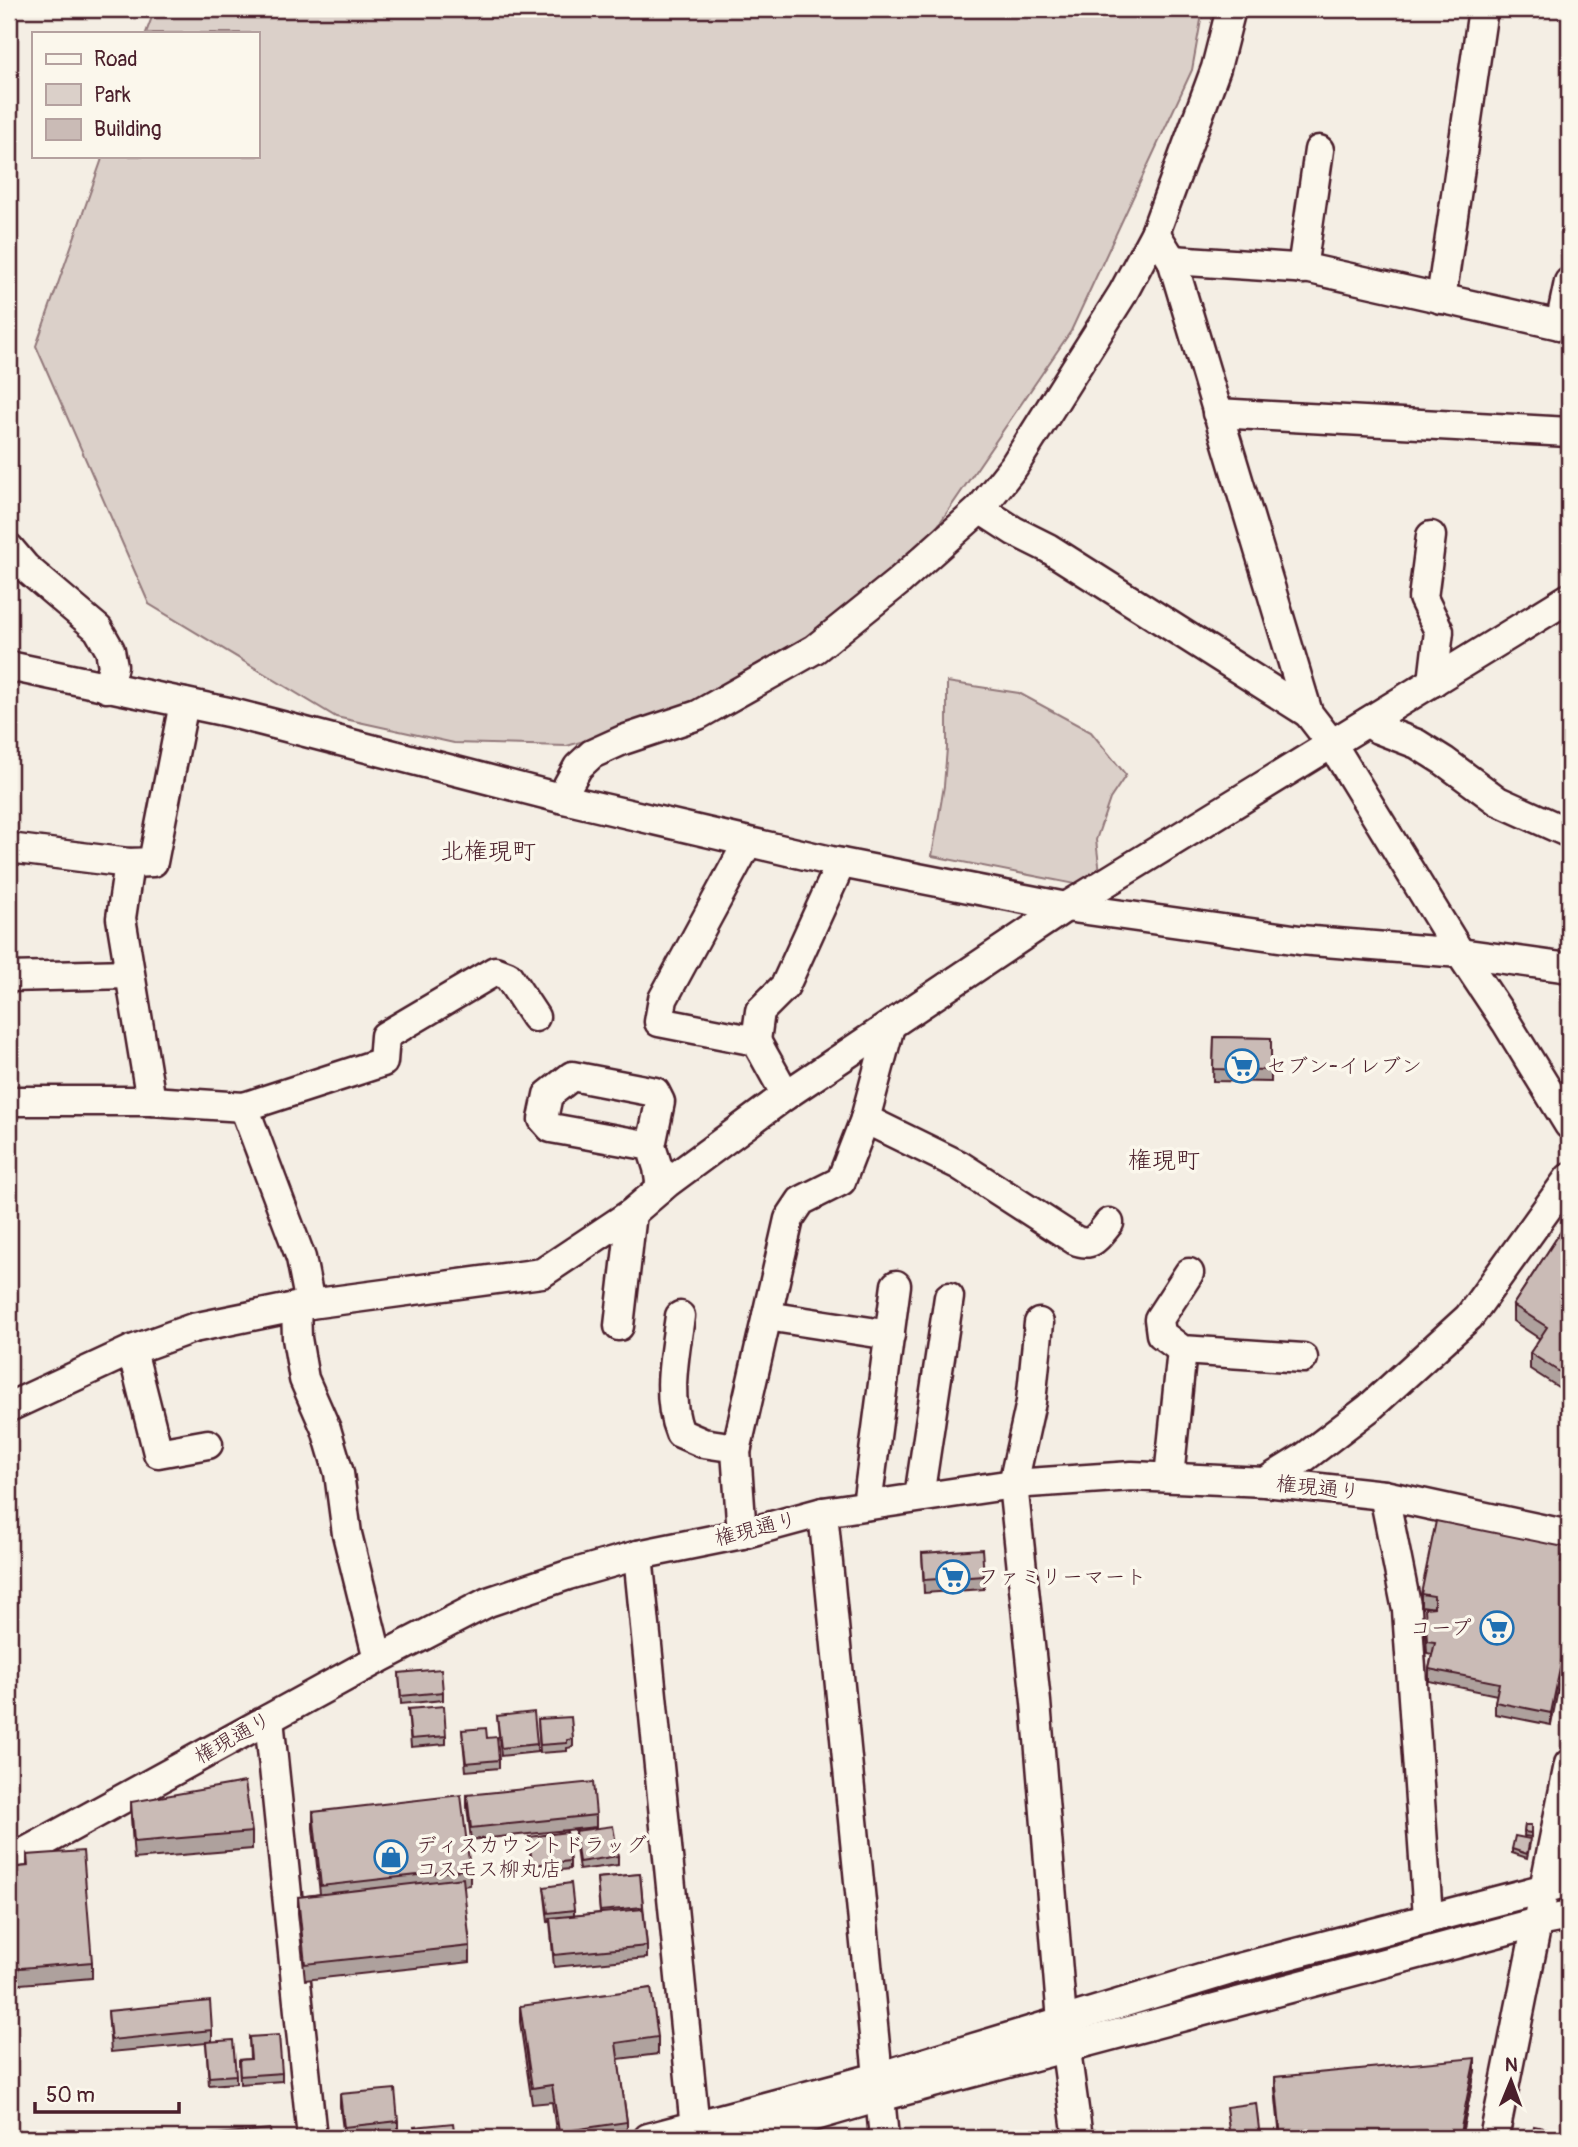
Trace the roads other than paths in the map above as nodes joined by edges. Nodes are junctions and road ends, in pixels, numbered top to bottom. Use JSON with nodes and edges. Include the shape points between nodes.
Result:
{"nodes":[{"id":1,"x":1231,"y":9,"type":"edge"},
{"id":2,"x":1483,"y":9,"type":"edge"},
{"id":3,"x":1319,"y":150,"type":"dead end"},
{"id":4,"x":1155,"y":233,"type":"junction"},
{"id":5,"x":1172,"y":260,"type":"junction"},
{"id":6,"x":1303,"y":269,"type":"junction"},
{"id":7,"x":1569,"y":282,"type":"edge"},
{"id":8,"x":1441,"y":299,"type":"junction"},
{"id":9,"x":1564,"y":326,"type":"edge"},
{"id":10,"x":1217,"y":413,"type":"junction"},
{"id":11,"x":1569,"y":432,"type":"edge"},
{"id":12,"x":980,"y":509,"type":"junction"},
{"id":13,"x":1431,"y":536,"type":"dead end"},
{"id":14,"x":14,"y":561,"type":"edge"},
{"id":15,"x":1569,"y":598,"type":"edge"},
{"id":16,"x":9,"y":666,"type":"edge"},
{"id":17,"x":1433,"y":682,"type":"junction"},
{"id":18,"x":107,"y":688,"type":"junction"},
{"id":19,"x":184,"y":703,"type":"junction"},
{"id":20,"x":1308,"y":713,"type":"junction"},
{"id":21,"x":1368,"y":722,"type":"junction"},
{"id":22,"x":1332,"y":744,"type":"junction"},
{"id":23,"x":564,"y":799,"type":"junction"},
{"id":24,"x":1569,"y":833,"type":"edge"},
{"id":25,"x":748,"y":842,"type":"junction"},
{"id":26,"x":9,"y":848,"type":"edge"},
{"id":27,"x":129,"y":863,"type":"junction"},
{"id":28,"x":841,"y":863,"type":"junction"},
{"id":29,"x":1066,"y":908,"type":"junction"},
{"id":30,"x":1460,"y":953,"type":"junction"},
{"id":31,"x":1569,"y":968,"type":"edge"},
{"id":32,"x":129,"y":974,"type":"junction"},
{"id":33,"x":9,"y":976,"type":"edge"},
{"id":34,"x":535,"y":1017,"type":"dead end"},
{"id":35,"x":890,"y":1026,"type":"junction"},
{"id":36,"x":756,"y":1041,"type":"junction"},
{"id":37,"x":786,"y":1095,"type":"junction"},
{"id":38,"x":9,"y":1101,"type":"edge"},
{"id":39,"x":150,"y":1101,"type":"junction"},
{"id":40,"x":244,"y":1107,"type":"junction"},
{"id":41,"x":865,"y":1119,"type":"junction"},
{"id":42,"x":1569,"y":1125,"type":"edge"},
{"id":43,"x":651,"y":1146,"type":"dead end"},
{"id":44,"x":1569,"y":1178,"type":"edge"},
{"id":45,"x":661,"y":1188,"type":"junction"},
{"id":46,"x":632,"y":1213,"type":"junction"},
{"id":47,"x":1109,"y":1223,"type":"dead end"},
{"id":48,"x":1189,"y":1273,"type":"dead end"},
{"id":49,"x":896,"y":1285,"type":"dead end"},
{"id":50,"x":949,"y":1297,"type":"dead end"},
{"id":51,"x":303,"y":1306,"type":"junction"},
{"id":52,"x":680,"y":1316,"type":"dead end"},
{"id":53,"x":767,"y":1316,"type":"junction"},
{"id":54,"x":1039,"y":1323,"type":"dead end"},
{"id":55,"x":619,"y":1326,"type":"dead end"},
{"id":56,"x":890,"y":1335,"type":"junction"},
{"id":57,"x":132,"y":1350,"type":"junction"},
{"id":58,"x":1182,"y":1350,"type":"junction"},
{"id":59,"x":1303,"y":1358,"type":"dead end"},
{"id":60,"x":9,"y":1407,"type":"edge"},
{"id":61,"x":208,"y":1444,"type":"dead end"},
{"id":62,"x":737,"y":1448,"type":"junction"},
{"id":63,"x":1169,"y":1477,"type":"junction"},
{"id":64,"x":1265,"y":1482,"type":"junction"},
{"id":65,"x":1013,"y":1485,"type":"junction"},
{"id":66,"x":1384,"y":1495,"type":"junction"},
{"id":67,"x":919,"y":1497,"type":"junction"},
{"id":68,"x":867,"y":1505,"type":"junction"},
{"id":69,"x":823,"y":1512,"type":"junction"},
{"id":70,"x":741,"y":1534,"type":"junction"},
{"id":71,"x":1569,"y":1535,"type":"edge"},
{"id":72,"x":638,"y":1555,"type":"junction"},
{"id":73,"x":378,"y":1659,"type":"junction"},
{"id":74,"x":269,"y":1719,"type":"junction"},
{"id":75,"x":1569,"y":1764,"type":"edge"},
{"id":76,"x":9,"y":1861,"type":"edge"},
{"id":77,"x":1557,"y":1885,"type":"edge"},
{"id":78,"x":1569,"y":1916,"type":"edge"},
{"id":79,"x":1428,"y":1917,"type":"junction"},
{"id":80,"x":1538,"y":1922,"type":"junction"},
{"id":81,"x":1062,"y":2021,"type":"junction"},
{"id":82,"x":1067,"y":2048,"type":"junction"},
{"id":83,"x":879,"y":2087,"type":"junction"},
{"id":84,"x":695,"y":2132,"type":"edge"},
{"id":85,"x":313,"y":2138,"type":"edge"},
{"id":86,"x":648,"y":2138,"type":"edge"},
{"id":87,"x":740,"y":2138,"type":"edge"},
{"id":88,"x":884,"y":2138,"type":"edge"},
{"id":89,"x":1078,"y":2138,"type":"edge"},
{"id":90,"x":1494,"y":2138,"type":"edge"}],
"edges":[{"from":1,"to":4,"type":"street","via":[[1216,68]]},
{"from":2,"to":8,"type":"street"},
{"from":3,"to":6,"type":"street"},
{"from":4,"to":5,"type":"street"},
{"from":4,"to":12,"type":"street","via":[[1123,293],[1014,466]]},
{"from":5,"to":6,"type":"street"},
{"from":5,"to":10,"type":"street"},
{"from":6,"to":8,"type":"street"},
{"from":7,"to":9,"type":"street"},
{"from":8,"to":9,"type":"street"},
{"from":10,"to":11,"type":"street"},
{"from":10,"to":20,"type":"street"},
{"from":12,"to":20,"type":"street"},
{"from":12,"to":23,"type":"street","via":[[815,649],[698,715],[592,754],[578,767]]},
{"from":13,"to":17,"type":"street","via":[[1423,598],[1439,631]]},
{"from":14,"to":18,"type":"street","via":[[98,629],[113,666]]},
{"from":15,"to":17,"type":"street"},
{"from":16,"to":18,"type":"street"},
{"from":17,"to":21,"type":"street"},
{"from":18,"to":19,"type":"street"},
{"from":19,"to":23,"type":"street"},
{"from":19,"to":27,"type":"street","via":[[153,862]]},
{"from":20,"to":22,"type":"street"},
{"from":21,"to":22,"type":"street"},
{"from":21,"to":24,"type":"street","via":[[1417,744],[1498,801]]},
{"from":22,"to":29,"type":"street"},
{"from":22,"to":30,"type":"street"},
{"from":23,"to":25,"type":"street"},
{"from":25,"to":28,"type":"street"},
{"from":25,"to":36,"type":"street","via":[[663,999],[659,1022]]},
{"from":26,"to":27,"type":"street"},
{"from":27,"to":32,"type":"street","via":[[121,918]]},
{"from":28,"to":29,"type":"street"},
{"from":28,"to":36,"type":"street","via":[[785,986],[760,1011]]},
{"from":29,"to":30,"type":"street","via":[[1300,940]]},
{"from":29,"to":35,"type":"street"},
{"from":30,"to":31,"type":"street"},
{"from":30,"to":42,"type":"street"},
{"from":32,"to":33,"type":"street"},
{"from":32,"to":39,"type":"street"},
{"from":34,"to":40,"type":"street","via":[[508,976],[495,971],[385,1037],[383,1062]]},
{"from":35,"to":37,"type":"street"},
{"from":35,"to":41,"type":"street"},
{"from":36,"to":37,"type":"street"},
{"from":37,"to":45,"type":"street"},
{"from":38,"to":39,"type":"street"},
{"from":39,"to":40,"type":"street"},
{"from":40,"to":51,"type":"street","via":[[301,1258]]},
{"from":41,"to":47,"type":"street","via":[[959,1165],[1084,1244],[1094,1241]]},
{"from":41,"to":53,"type":"street","via":[[841,1181],[802,1201],[789,1219]]},
{"from":43,"to":45,"type":"street"},
{"from":44,"to":64,"type":"street","via":[[1469,1317],[1368,1408]]},
{"from":45,"to":46,"type":"street"},
{"from":46,"to":51,"type":"street","via":[[542,1273]]},
{"from":46,"to":55,"type":"street"},
{"from":48,"to":58,"type":"street","via":[[1159,1319],[1161,1334]]},
{"from":49,"to":56,"type":"street"},
{"from":50,"to":67,"type":"street"},
{"from":51,"to":57,"type":"street","via":[[193,1328]]},
{"from":51,"to":73,"type":"street","via":[[296,1338],[304,1378],[339,1473],[347,1534]]},
{"from":52,"to":62,"type":"street","via":[[673,1373],[676,1424],[680,1433],[703,1443]]},
{"from":53,"to":56,"type":"street"},
{"from":53,"to":62,"type":"street"},
{"from":54,"to":65,"type":"street","via":[[1031,1402]]},
{"from":56,"to":68,"type":"street"},
{"from":57,"to":60,"type":"street"},
{"from":57,"to":61,"type":"street","via":[[158,1453]]},
{"from":58,"to":59,"type":"street"},
{"from":58,"to":63,"type":"street"},
{"from":62,"to":70,"type":"street"},
{"from":63,"to":64,"type":"street","name":"権現通り"},
{"from":63,"to":65,"type":"street","name":"権現通り"},
{"from":64,"to":66,"type":"street","name":"権現通り"},
{"from":65,"to":67,"type":"street","name":"権現通り"},
{"from":65,"to":81,"type":"street"},
{"from":66,"to":71,"type":"street","name":"権現通り"},
{"from":66,"to":79,"type":"street","via":[[1407,1610]]},
{"from":67,"to":68,"type":"street","name":"権現通り"},
{"from":68,"to":69,"type":"street","name":"権現通り"},
{"from":69,"to":70,"type":"street","name":"権現通り"},
{"from":69,"to":83,"type":"street"},
{"from":70,"to":72,"type":"street","name":"権現通り"},
{"from":72,"to":73,"type":"street","name":"権現通り","via":[[488,1602]]},
{"from":72,"to":84,"type":"street"},
{"from":73,"to":74,"type":"street","name":"権現通り"},
{"from":74,"to":76,"type":"street","name":"権現通り"},
{"from":74,"to":85,"type":"street"},
{"from":75,"to":77,"type":"street"},
{"from":77,"to":79,"type":"street"},
{"from":77,"to":80,"type":"street"},
{"from":78,"to":80,"type":"street"},
{"from":79,"to":81,"type":"street"},
{"from":80,"to":82,"type":"street"},
{"from":80,"to":90,"type":"street"},
{"from":81,"to":82,"type":"street"},
{"from":81,"to":83,"type":"street"},
{"from":82,"to":83,"type":"street"},
{"from":82,"to":89,"type":"street"},
{"from":83,"to":84,"type":"street"},
{"from":83,"to":87,"type":"street"},
{"from":83,"to":88,"type":"street"},
{"from":84,"to":86,"type":"street"}]}
